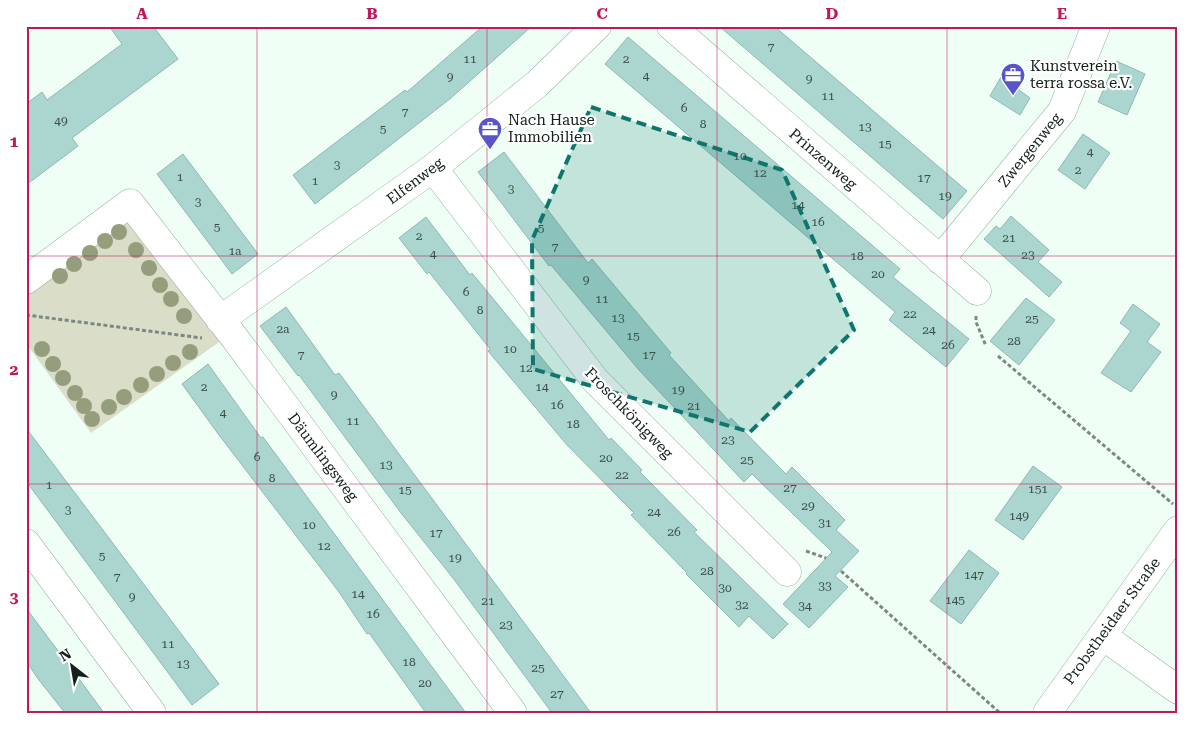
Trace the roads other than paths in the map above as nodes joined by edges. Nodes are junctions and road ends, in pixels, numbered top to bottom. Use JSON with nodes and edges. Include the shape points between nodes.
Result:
{"nodes":[{"id":1,"x":597,"y":26,"type":"edge"},
{"id":2,"x":671,"y":26,"type":"edge"},
{"id":3,"x":1096,"y":26,"type":"edge"},
{"id":4,"x":433,"y":168,"type":"junction"},
{"id":5,"x":940,"y":260,"type":"junction"},
{"id":6,"x":26,"y":280,"type":"edge"},
{"id":7,"x":976,"y":291,"type":"dead end"},
{"id":8,"x":223,"y":323,"type":"junction"},
{"id":9,"x":1178,"y":530,"type":"edge"},
{"id":10,"x":26,"y":543,"type":"edge"},
{"id":11,"x":787,"y":572,"type":"dead end"},
{"id":12,"x":1103,"y":636,"type":"junction"},
{"id":13,"x":1178,"y":690,"type":"edge"},
{"id":14,"x":152,"y":713,"type":"edge"},
{"id":15,"x":513,"y":713,"type":"edge"},
{"id":16,"x":1046,"y":713,"type":"edge"}],
"edges":[{"from":1,"to":4,"type":"street","name":"Elfenweg","via":[[537,84]]},
{"from":2,"to":5,"type":"street","name":"Prinzenweg"},
{"from":3,"to":5,"type":"street","name":"Zwergenweg","via":[[1062,111]]},
{"from":4,"to":8,"type":"street","name":"Elfenweg"},
{"from":4,"to":11,"type":"street","name":"Froschkönigweg","via":[[595,380]]},
{"from":5,"to":7,"type":"street","name":"Prinzenweg"},
{"from":6,"to":8,"type":"street","name":"Däumlingsweg","via":[[130,203]]},
{"from":8,"to":15,"type":"street","name":"Däumlingsweg"},
{"from":9,"to":12,"type":"street","name":"Probstheidaer Straße"},
{"from":10,"to":14,"type":"street"},
{"from":12,"to":13,"type":"street"},
{"from":12,"to":16,"type":"street","name":"Probstheidaer Straße"}]}
